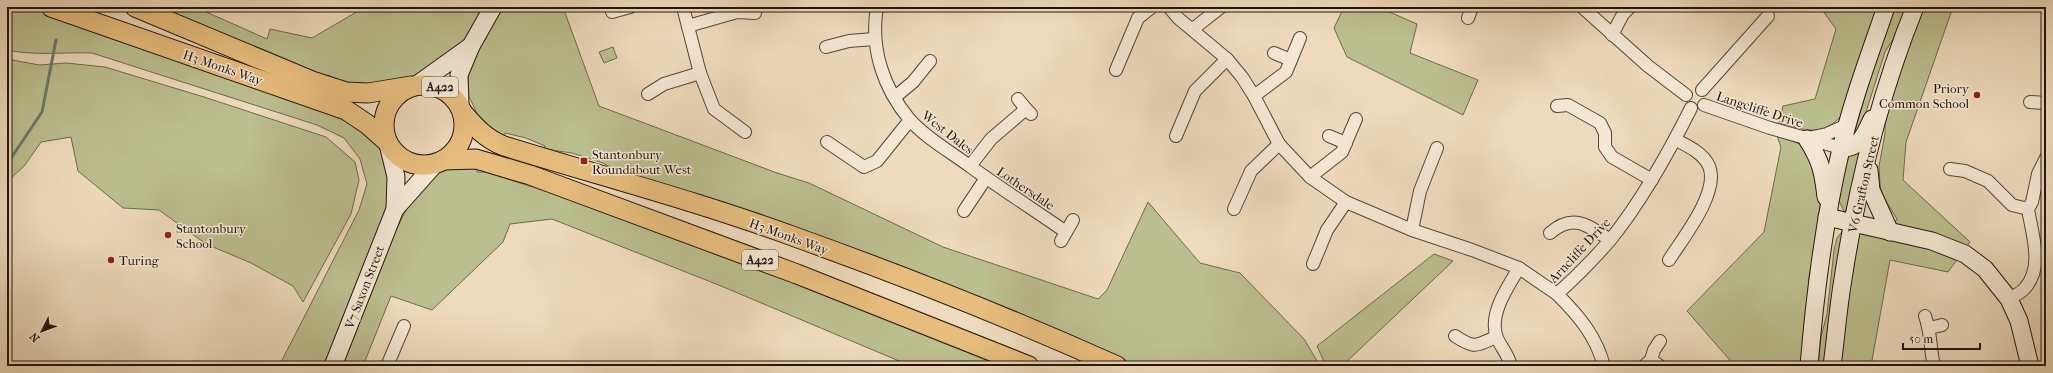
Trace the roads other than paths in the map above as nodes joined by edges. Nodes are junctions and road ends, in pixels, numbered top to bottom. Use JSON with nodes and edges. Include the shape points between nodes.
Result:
{"nodes":[{"id":1,"x":51,"y":7,"type":"edge"},
{"id":2,"x":134,"y":7,"type":"edge"},
{"id":3,"x":494,"y":7,"type":"edge"},
{"id":4,"x":630,"y":7,"type":"edge"},
{"id":5,"x":683,"y":7,"type":"edge"},
{"id":6,"x":877,"y":7,"type":"edge"},
{"id":7,"x":1152,"y":7,"type":"edge"},
{"id":8,"x":1168,"y":7,"type":"edge"},
{"id":9,"x":1221,"y":7,"type":"edge"},
{"id":10,"x":1582,"y":7,"type":"edge"},
{"id":11,"x":1630,"y":7,"type":"edge"},
{"id":12,"x":1886,"y":7,"type":"edge"},
{"id":13,"x":1915,"y":7,"type":"edge"},
{"id":14,"x":612,"y":12,"type":"dead end"},
{"id":15,"x":755,"y":13,"type":"dead end"},
{"id":16,"x":1768,"y":16,"type":"dead end"},
{"id":17,"x":688,"y":26,"type":"junction"},
{"id":18,"x":1193,"y":29,"type":"junction"},
{"id":19,"x":1612,"y":35,"type":"junction"},
{"id":20,"x":477,"y":36,"type":"junction"},
{"id":21,"x":1300,"y":38,"type":"dead end"},
{"id":22,"x":874,"y":39,"type":"junction"},
{"id":23,"x":826,"y":47,"type":"dead end"},
{"id":24,"x":1274,"y":53,"type":"dead end"},
{"id":25,"x":1227,"y":58,"type":"junction"},
{"id":26,"x":1291,"y":60,"type":"junction"},
{"id":27,"x":930,"y":61,"type":"dead end"},
{"id":28,"x":1116,"y":70,"type":"dead end"},
{"id":29,"x":700,"y":73,"type":"junction"},
{"id":30,"x":414,"y":85,"type":"junction"},
{"id":31,"x":310,"y":89,"type":"junction"},
{"id":32,"x":1702,"y":90,"type":"junction"},
{"id":33,"x":648,"y":94,"type":"dead end"},
{"id":34,"x":1884,"y":94,"type":"junction"},
{"id":35,"x":1686,"y":95,"type":"junction"},
{"id":36,"x":1254,"y":96,"type":"junction"},
{"id":37,"x":895,"y":97,"type":"junction"},
{"id":38,"x":1018,"y":98,"type":"dead end"},
{"id":39,"x":342,"y":99,"type":"junction"},
{"id":40,"x":2030,"y":102,"type":"dead end"},
{"id":41,"x":2046,"y":103,"type":"edge"},
{"id":42,"x":1704,"y":105,"type":"junction"},
{"id":43,"x":1557,"y":106,"type":"dead end"},
{"id":44,"x":1691,"y":108,"type":"junction"},
{"id":45,"x":462,"y":109,"type":"junction"},
{"id":46,"x":1356,"y":119,"type":"dead end"},
{"id":47,"x":910,"y":120,"type":"junction"},
{"id":48,"x":1848,"y":125,"type":"junction"},
{"id":49,"x":745,"y":132,"type":"dead end"},
{"id":50,"x":1176,"y":136,"type":"dead end"},
{"id":51,"x":1329,"y":136,"type":"dead end"},
{"id":52,"x":1807,"y":139,"type":"junction"},
{"id":53,"x":1676,"y":140,"type":"junction"},
{"id":54,"x":387,"y":142,"type":"junction"},
{"id":55,"x":827,"y":142,"type":"dead end"},
{"id":56,"x":1346,"y":143,"type":"junction"},
{"id":57,"x":1279,"y":144,"type":"junction"},
{"id":58,"x":1437,"y":148,"type":"dead end"},
{"id":59,"x":1841,"y":148,"type":"junction"},
{"id":60,"x":2046,"y":158,"type":"edge"},
{"id":61,"x":1868,"y":160,"type":"junction"},
{"id":62,"x":440,"y":162,"type":"junction"},
{"id":63,"x":970,"y":166,"type":"junction"},
{"id":64,"x":1950,"y":168,"type":"dead end"},
{"id":65,"x":1310,"y":177,"type":"junction"},
{"id":66,"x":986,"y":178,"type":"junction"},
{"id":67,"x":1652,"y":180,"type":"junction"},
{"id":68,"x":1346,"y":202,"type":"junction"},
{"id":69,"x":395,"y":209,"type":"junction"},
{"id":70,"x":1234,"y":209,"type":"dead end"},
{"id":71,"x":2028,"y":209,"type":"junction"},
{"id":72,"x":964,"y":211,"type":"dead end"},
{"id":73,"x":1827,"y":214,"type":"junction"},
{"id":74,"x":1073,"y":220,"type":"dead end"},
{"id":75,"x":1852,"y":223,"type":"junction"},
{"id":76,"x":1412,"y":230,"type":"junction"},
{"id":77,"x":1550,"y":232,"type":"dead end"},
{"id":78,"x":1890,"y":232,"type":"junction"},
{"id":79,"x":1610,"y":240,"type":"junction"},
{"id":80,"x":1669,"y":260,"type":"dead end"},
{"id":81,"x":1313,"y":264,"type":"dead end"},
{"id":82,"x":1519,"y":268,"type":"junction"},
{"id":83,"x":1557,"y":294,"type":"junction"},
{"id":84,"x":2009,"y":299,"type":"junction"},
{"id":85,"x":1925,"y":316,"type":"dead end"},
{"id":86,"x":1942,"y":325,"type":"dead end"},
{"id":87,"x":404,"y":326,"type":"dead end"},
{"id":88,"x":1930,"y":328,"type":"junction"},
{"id":89,"x":1455,"y":336,"type":"dead end"},
{"id":90,"x":1496,"y":337,"type":"junction"},
{"id":91,"x":1660,"y":341,"type":"dead end"},
{"id":92,"x":987,"y":350,"type":"junction"},
{"id":93,"x":1652,"y":364,"type":"edge"},
{"id":94,"x":333,"y":366,"type":"edge"},
{"id":95,"x":387,"y":366,"type":"edge"},
{"id":96,"x":1000,"y":366,"type":"edge"},
{"id":97,"x":1029,"y":366,"type":"edge"},
{"id":98,"x":1117,"y":366,"type":"edge"},
{"id":99,"x":1510,"y":366,"type":"edge"},
{"id":100,"x":1604,"y":366,"type":"edge"},
{"id":101,"x":1809,"y":366,"type":"edge"},
{"id":102,"x":1832,"y":366,"type":"edge"},
{"id":103,"x":1934,"y":366,"type":"edge"},
{"id":104,"x":2030,"y":366,"type":"edge"}],
"edges":[{"from":1,"to":31,"type":"main road","name":"H3 Monks Way","number":"A422"},
{"from":2,"to":31,"type":"main road","name":"H3 Monks Way","number":"A422"},
{"from":3,"to":20,"type":"street"},
{"from":4,"to":14,"type":"street"},
{"from":5,"to":17,"type":"street"},
{"from":6,"to":22,"type":"street","name":"West Dales"},
{"from":7,"to":28,"type":"street","via":[[1138,18]]},
{"from":8,"to":18,"type":"street","name":"Arncliffe Drive"},
{"from":9,"to":18,"type":"street"},
{"from":10,"to":19,"type":"street"},
{"from":11,"to":19,"type":"street","via":[[1623,14]]},
{"from":12,"to":48,"type":"street","name":"V6 Grafton Street"},
{"from":13,"to":34,"type":"street","name":"V6 Grafton Street"},
{"from":15,"to":17,"type":"street","via":[[736,12]]},
{"from":16,"to":32,"type":"street"},
{"from":17,"to":29,"type":"street"},
{"from":18,"to":25,"type":"street","name":"Arncliffe Drive"},
{"from":19,"to":35,"type":"street"},
{"from":20,"to":30,"type":"street"},
{"from":20,"to":45,"type":"street","via":[[459,75]]},
{"from":21,"to":26,"type":"street"},
{"from":22,"to":23,"type":"street","via":[[849,41]]},
{"from":22,"to":37,"type":"street","name":"West Dales","via":[[881,70]]},
{"from":24,"to":26,"type":"street"},
{"from":25,"to":36,"type":"street","name":"Arncliffe Drive"},
{"from":25,"to":50,"type":"street","via":[[1195,91]]},
{"from":26,"to":36,"type":"street","via":[[1286,72]]},
{"from":27,"to":37,"type":"street","via":[[913,82]]},
{"from":29,"to":33,"type":"street","via":[[664,84]]},
{"from":29,"to":49,"type":"street","via":[[714,109]]},
{"from":30,"to":39,"type":"main road","name":"H3 Monks Way","number":"A422"},
{"from":30,"to":45,"type":"main road","number":"A422","via":[[430,84],[442,88],[452,95]]},
{"from":30,"to":54,"type":"main road","number":"A422","via":[[397,94],[387,108],[383,124]]},
{"from":31,"to":39,"type":"main road","name":"H3 Monks Way","number":"A422"},
{"from":32,"to":35,"type":"street","via":[[1693,88]]},
{"from":32,"to":42,"type":"street","via":[[1706,96]]},
{"from":34,"to":59,"type":"street","via":[[1857,145]]},
{"from":34,"to":61,"type":"street","name":"V6 Grafton Street"},
{"from":35,"to":44,"type":"street","via":[[1685,101]]},
{"from":36,"to":57,"type":"street","name":"Arncliffe Drive"},
{"from":37,"to":47,"type":"street","name":"West Dales"},
{"from":38,"to":63,"type":"street","via":[[1029,111],[992,139]]},
{"from":39,"to":54,"type":"main road","name":"H3 Monks Way","number":"A422","via":[[346,110]]},
{"from":40,"to":41,"type":"street"},
{"from":42,"to":44,"type":"street","via":[[1698,109]]},
{"from":42,"to":52,"type":"street","name":"Langcliffe Drive"},
{"from":43,"to":67,"type":"street","via":[[1568,105],[1600,123],[1605,133],[1605,147],[1612,157]]},
{"from":44,"to":53,"type":"street","name":"Arncliffe Drive"},
{"from":45,"to":62,"type":"main road","number":"A422","via":[[465,127],[462,140],[455,152]]},
{"from":45,"to":98,"type":"main road","name":"H3 Monks Way","number":"A422","via":[[480,132],[497,143],[649,189],[794,237],[1042,332]]},
{"from":46,"to":56,"type":"street"},
{"from":47,"to":55,"type":"street","via":[[877,161],[864,167]]},
{"from":47,"to":63,"type":"street","name":"West Dales","via":[[926,135]]},
{"from":48,"to":52,"type":"street","name":"Langcliffe Drive"},
{"from":48,"to":59,"type":"street","name":"V6 Grafton Street"},
{"from":51,"to":56,"type":"street"},
{"from":52,"to":59,"type":"street","name":"Langcliffe Drive"},
{"from":52,"to":73,"type":"street","via":[[1819,157],[1823,171]]},
{"from":53,"to":67,"type":"street","name":"Arncliffe Drive"},
{"from":53,"to":80,"type":"street","via":[[1701,155],[1712,177],[1706,201]]},
{"from":54,"to":62,"type":"main road","number":"A422","via":[[396,155],[408,162],[421,165]]},
{"from":54,"to":69,"type":"street","name":"V7 Saxon Street","via":[[396,177]]},
{"from":56,"to":65,"type":"street","via":[[1342,152]]},
{"from":57,"to":65,"type":"street","name":"Arncliffe Drive"},
{"from":57,"to":70,"type":"street","via":[[1251,171]]},
{"from":58,"to":76,"type":"street","via":[[1420,191]]},
{"from":59,"to":73,"type":"street","name":"V6 Grafton Street"},
{"from":60,"to":71,"type":"street","via":[[2038,174]]},
{"from":61,"to":75,"type":"street","name":"V6 Grafton Street"},
{"from":61,"to":78,"type":"street","via":[[1871,190]]},
{"from":62,"to":69,"type":"street","name":"V7 Saxon Street"},
{"from":62,"to":92,"type":"main road","number":"A422","via":[[476,159],[530,174],[798,274]]},
{"from":63,"to":66,"type":"street","name":"Lothersdale"},
{"from":64,"to":71,"type":"street","via":[[1965,171],[1988,181],[2012,205]]},
{"from":65,"to":68,"type":"street","name":"Arncliffe Drive"},
{"from":66,"to":72,"type":"street"},
{"from":66,"to":74,"type":"street","name":"Lothersdale","via":[[1064,236]]},
{"from":67,"to":79,"type":"street","name":"Arncliffe Drive"},
{"from":68,"to":76,"type":"street","name":"Arncliffe Drive"},
{"from":68,"to":81,"type":"street","via":[[1327,230]]},
{"from":69,"to":94,"type":"street","name":"V7 Saxon Street"},
{"from":71,"to":84,"type":"street","via":[[2036,261],[2033,274],[2025,288]]},
{"from":73,"to":75,"type":"street"},
{"from":73,"to":101,"type":"street","name":"V6 Grafton Street","via":[[1816,285]]},
{"from":75,"to":78,"type":"street"},
{"from":75,"to":102,"type":"street","name":"V6 Grafton Street","via":[[1842,280]]},
{"from":76,"to":82,"type":"street","name":"Arncliffe Drive"},
{"from":77,"to":79,"type":"street","via":[[1560,224],[1583,222]]},
{"from":78,"to":84,"type":"street","via":[[1932,241],[1965,254],[1984,268]]},
{"from":79,"to":83,"type":"street","name":"Arncliffe Drive"},
{"from":82,"to":83,"type":"street","name":"Arncliffe Drive"},
{"from":82,"to":90,"type":"street","via":[[1498,307]]},
{"from":83,"to":100,"type":"street","via":[[1577,314],[1591,334]]},
{"from":84,"to":104,"type":"street","via":[[2019,320]]},
{"from":85,"to":88,"type":"street"},
{"from":86,"to":88,"type":"street"},
{"from":87,"to":95,"type":"street"},
{"from":88,"to":103,"type":"street","via":[[1930,349]]},
{"from":89,"to":90,"type":"street","via":[[1469,345]]},
{"from":90,"to":99,"type":"street"},
{"from":91,"to":93,"type":"street","via":[[1654,350]]},
{"from":92,"to":96,"type":"street"},
{"from":92,"to":97,"type":"main road","number":"A422"}]}
